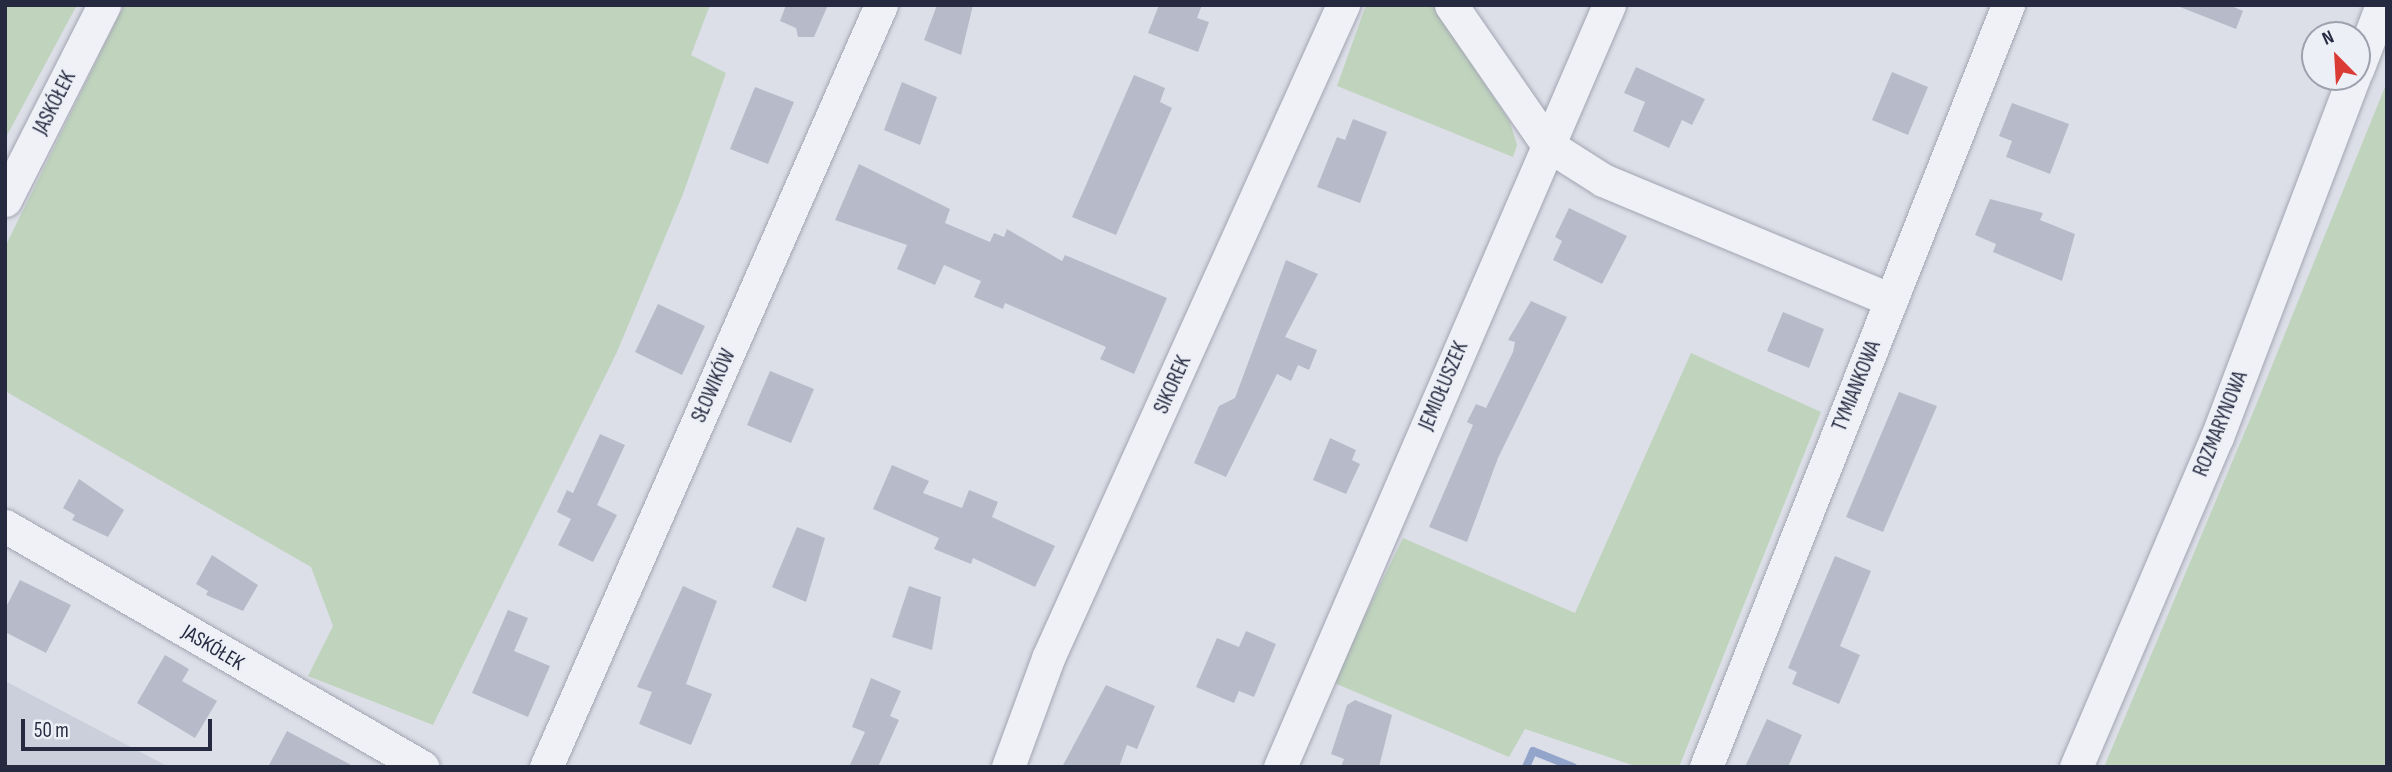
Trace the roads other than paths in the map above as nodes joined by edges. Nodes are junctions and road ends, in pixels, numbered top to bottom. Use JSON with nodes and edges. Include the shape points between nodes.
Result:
{"nodes":[{"id":1,"x":104,"y":5,"type":"edge"},
{"id":2,"x":881,"y":5,"type":"edge"},
{"id":3,"x":1343,"y":5,"type":"edge"},
{"id":4,"x":1451,"y":5,"type":"edge"},
{"id":5,"x":1609,"y":5,"type":"edge"},
{"id":6,"x":2008,"y":5,"type":"edge"},
{"id":7,"x":2382,"y":5,"type":"edge"},
{"id":8,"x":2371,"y":34,"type":"edge"},
{"id":9,"x":2349,"y":91,"type":"edge"},
{"id":10,"x":1548,"y":145,"type":"junction"},
{"id":11,"x":5,"y":200,"type":"edge"},
{"id":12,"x":1891,"y":300,"type":"junction"},
{"id":13,"x":5,"y":526,"type":"edge"},
{"id":14,"x":422,"y":767,"type":"edge"},
{"id":15,"x":546,"y":767,"type":"edge"},
{"id":16,"x":1008,"y":767,"type":"edge"},
{"id":17,"x":1280,"y":767,"type":"edge"},
{"id":18,"x":1706,"y":767,"type":"edge"},
{"id":19,"x":2076,"y":767,"type":"edge"}],
"edges":[{"from":1,"to":11,"type":"street","name":"JASKÓŁEK"},
{"from":2,"to":15,"type":"street","name":"SŁOWIKÓW"},
{"from":3,"to":16,"type":"street","name":"SIKOREK","via":[[1048,658]]},
{"from":4,"to":10,"type":"street"},
{"from":5,"to":10,"type":"street","name":"JEMIOŁUSZEK"},
{"from":6,"to":12,"type":"street","name":"TYMIANKOWA"},
{"from":7,"to":8,"type":"street"},
{"from":9,"to":19,"type":"street","name":"ROZMARYNOWA","via":[[2217,438]]},
{"from":10,"to":12,"type":"street","via":[[1603,180]]},
{"from":10,"to":17,"type":"street","name":"JEMIOŁUSZEK"},
{"from":12,"to":18,"type":"street","name":"TYMIANKOWA"},
{"from":13,"to":14,"type":"street","name":"JASKÓŁEK"}]}
